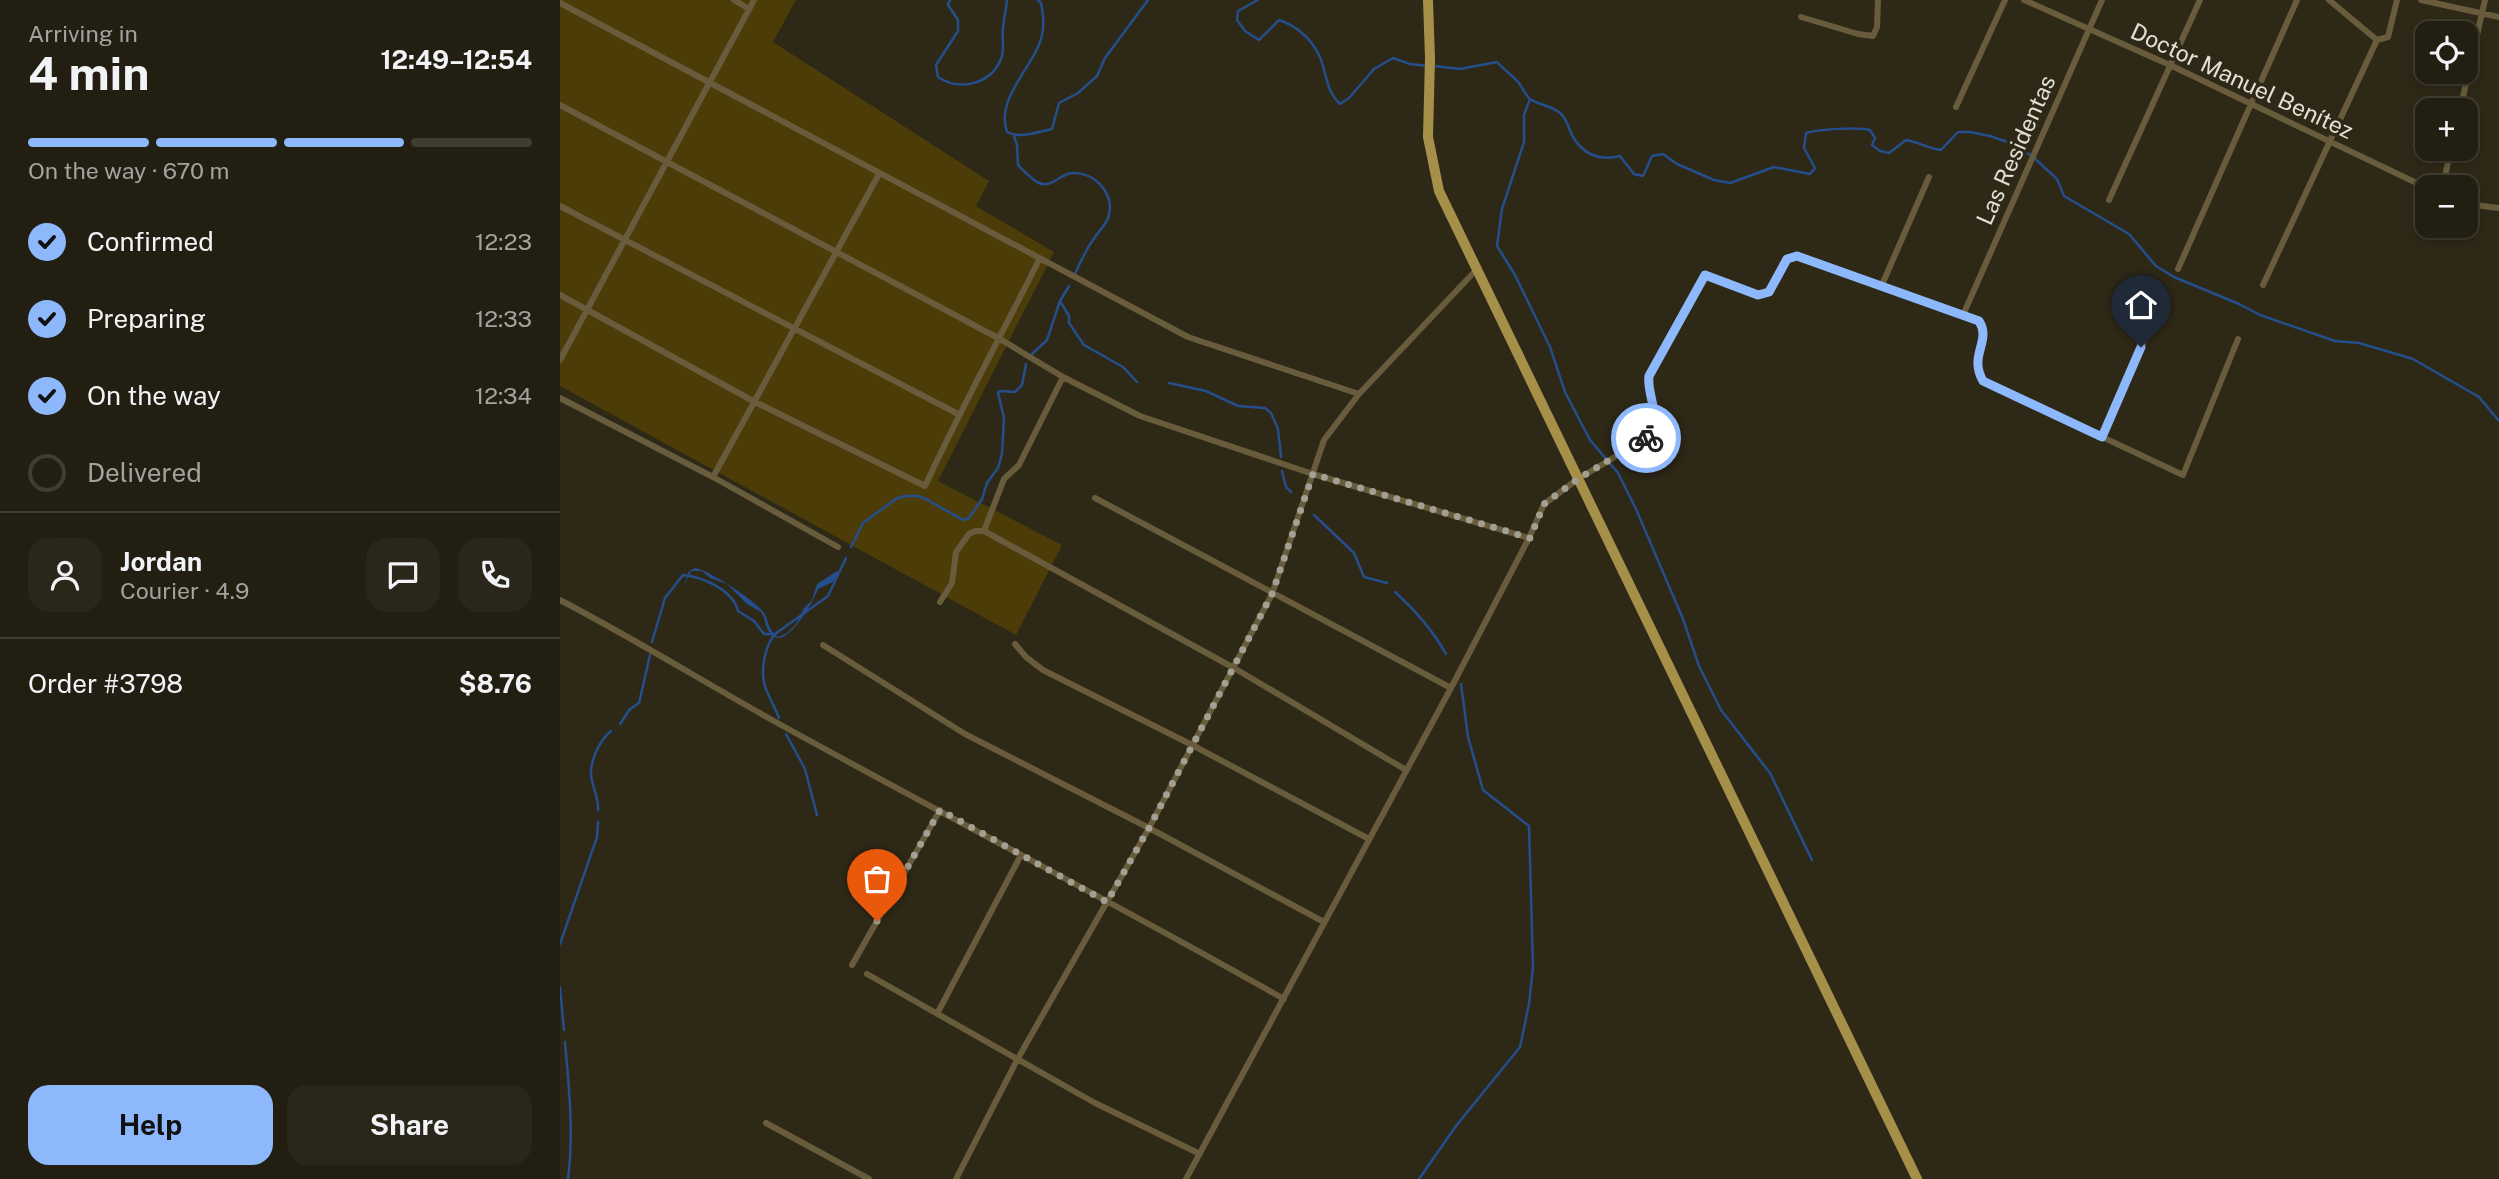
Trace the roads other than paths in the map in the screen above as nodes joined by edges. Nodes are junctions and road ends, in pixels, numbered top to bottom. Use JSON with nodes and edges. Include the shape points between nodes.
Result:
{"nodes":[{"id":1,"x":734,"y":0,"type":"edge"},
{"id":2,"x":754,"y":0,"type":"edge"},
{"id":3,"x":1428,"y":0,"type":"edge"},
{"id":4,"x":1878,"y":0,"type":"edge"},
{"id":5,"x":2005,"y":0,"type":"edge"},
{"id":6,"x":2024,"y":0,"type":"edge"},
{"id":7,"x":2102,"y":0,"type":"edge"},
{"id":8,"x":2200,"y":0,"type":"edge"},
{"id":9,"x":2297,"y":0,"type":"edge"},
{"id":10,"x":2329,"y":0,"type":"edge"},
{"id":11,"x":2397,"y":0,"type":"edge"},
{"id":12,"x":2421,"y":0,"type":"edge"},
{"id":13,"x":2485,"y":0,"type":"edge"},
{"id":14,"x":560,"y":3,"type":"edge"},
{"id":15,"x":749,"y":9,"type":"junction"},
{"id":16,"x":2482,"y":13,"type":"junction"},
{"id":17,"x":1801,"y":17,"type":"dead end"},
{"id":18,"x":2499,"y":17,"type":"edge"},
{"id":19,"x":2089,"y":29,"type":"junction"},
{"id":20,"x":2377,"y":40,"type":"junction"},
{"id":21,"x":2172,"y":66,"type":"junction"},
{"id":22,"x":708,"y":83,"type":"junction"},
{"id":23,"x":2463,"y":98,"type":"edge"},
{"id":24,"x":2252,"y":104,"type":"junction"},
{"id":25,"x":560,"y":105,"type":"edge"},
{"id":26,"x":1956,"y":107,"type":"dead end"},
{"id":27,"x":2330,"y":142,"type":"junction"},
{"id":28,"x":666,"y":162,"type":"junction"},
{"id":29,"x":879,"y":174,"type":"junction"},
{"id":30,"x":1929,"y":177,"type":"dead end"},
{"id":31,"x":2415,"y":182,"type":"edge"},
{"id":32,"x":2109,"y":200,"type":"dead end"},
{"id":33,"x":2478,"y":205,"type":"edge"},
{"id":34,"x":560,"y":206,"type":"edge"},
{"id":35,"x":2499,"y":208,"type":"edge"},
{"id":36,"x":624,"y":241,"type":"junction"},
{"id":37,"x":835,"y":251,"type":"junction"},
{"id":38,"x":1039,"y":260,"type":"junction"},
{"id":39,"x":1478,"y":268,"type":"junction"},
{"id":40,"x":2178,"y":269,"type":"dead end"},
{"id":41,"x":2263,"y":285,"type":"dead end"},
{"id":42,"x":1881,"y":287,"type":"junction"},
{"id":43,"x":560,"y":295,"type":"edge"},
{"id":44,"x":2161,"y":302,"type":"dead end"},
{"id":45,"x":588,"y":309,"type":"junction"},
{"id":46,"x":1963,"y":315,"type":"junction"},
{"id":47,"x":793,"y":329,"type":"junction"},
{"id":48,"x":1000,"y":339,"type":"junction"},
{"id":49,"x":2238,"y":339,"type":"dead end"},
{"id":50,"x":560,"y":360,"type":"edge"},
{"id":51,"x":1063,"y":377,"type":"junction"},
{"id":52,"x":1359,"y":394,"type":"junction"},
{"id":53,"x":560,"y":398,"type":"edge"},
{"id":54,"x":755,"y":402,"type":"junction"},
{"id":55,"x":958,"y":414,"type":"junction"},
{"id":56,"x":2102,"y":437,"type":"junction"},
{"id":57,"x":1313,"y":474,"type":"junction"},
{"id":58,"x":713,"y":477,"type":"junction"},
{"id":59,"x":1578,"y":479,"type":"junction"},
{"id":60,"x":1095,"y":498,"type":"dead end"},
{"id":61,"x":984,"y":531,"type":"junction"},
{"id":62,"x":1530,"y":538,"type":"junction"},
{"id":63,"x":838,"y":547,"type":"dead end"},
{"id":64,"x":1272,"y":594,"type":"junction"},
{"id":65,"x":560,"y":600,"type":"edge"},
{"id":66,"x":940,"y":602,"type":"dead end"},
{"id":67,"x":1015,"y":644,"type":"dead end"},
{"id":68,"x":823,"y":645,"type":"dead end"},
{"id":69,"x":1234,"y":668,"type":"junction"},
{"id":70,"x":1451,"y":688,"type":"junction"},
{"id":71,"x":1192,"y":745,"type":"junction"},
{"id":72,"x":1406,"y":770,"type":"junction"},
{"id":73,"x":940,"y":810,"type":"junction"},
{"id":74,"x":1149,"y":828,"type":"junction"},
{"id":75,"x":1369,"y":839,"type":"junction"},
{"id":76,"x":1021,"y":855,"type":"junction"},
{"id":77,"x":1107,"y":902,"type":"junction"},
{"id":78,"x":1324,"y":922,"type":"junction"},
{"id":79,"x":852,"y":965,"type":"dead end"},
{"id":80,"x":867,"y":974,"type":"dead end"},
{"id":81,"x":1284,"y":999,"type":"junction"},
{"id":82,"x":937,"y":1014,"type":"junction"},
{"id":83,"x":1017,"y":1060,"type":"junction"},
{"id":84,"x":766,"y":1123,"type":"dead end"},
{"id":85,"x":1200,"y":1154,"type":"junction"},
{"id":86,"x":869,"y":1179,"type":"edge"},
{"id":87,"x":956,"y":1179,"type":"edge"},
{"id":88,"x":1186,"y":1179,"type":"edge"},
{"id":89,"x":1917,"y":1179,"type":"edge"}],
"edges":[{"from":1,"to":15,"type":"street"},
{"from":2,"to":15,"type":"street"},
{"from":3,"to":39,"type":"main road","via":[[1428,137],[1451,220]]},
{"from":4,"to":17,"type":"street","via":[[1873,36]]},
{"from":5,"to":26,"type":"street"},
{"from":6,"to":19,"type":"street","name":"Doctor Manuel Benítez"},
{"from":7,"to":19,"type":"street","name":"Las Residentas"},
{"from":8,"to":21,"type":"street"},
{"from":9,"to":24,"type":"street"},
{"from":10,"to":20,"type":"street"},
{"from":11,"to":20,"type":"street","via":[[2388,37]]},
{"from":12,"to":16,"type":"street"},
{"from":13,"to":16,"type":"street"},
{"from":14,"to":22,"type":"street"},
{"from":15,"to":22,"type":"street"},
{"from":16,"to":18,"type":"street"},
{"from":16,"to":23,"type":"street"},
{"from":19,"to":21,"type":"street","name":"Doctor Manuel Benítez"},
{"from":19,"to":46,"type":"street","name":"Las Residentas"},
{"from":20,"to":27,"type":"street"},
{"from":21,"to":24,"type":"street","name":"Doctor Manuel Benítez"},
{"from":21,"to":32,"type":"street"},
{"from":22,"to":28,"type":"street"},
{"from":22,"to":29,"type":"street"},
{"from":24,"to":27,"type":"street","name":"Doctor Manuel Benítez"},
{"from":24,"to":40,"type":"street"},
{"from":25,"to":28,"type":"street"},
{"from":27,"to":31,"type":"street","name":"Doctor Manuel Benítez"},
{"from":27,"to":41,"type":"street"},
{"from":28,"to":36,"type":"street"},
{"from":28,"to":37,"type":"street"},
{"from":29,"to":37,"type":"street"},
{"from":29,"to":38,"type":"street"},
{"from":30,"to":42,"type":"street"},
{"from":33,"to":35,"type":"street"},
{"from":34,"to":36,"type":"street"},
{"from":36,"to":45,"type":"street"},
{"from":36,"to":47,"type":"street"},
{"from":37,"to":47,"type":"street"},
{"from":37,"to":48,"type":"street"},
{"from":38,"to":48,"type":"street"},
{"from":38,"to":52,"type":"street","via":[[1188,337]]},
{"from":39,"to":52,"type":"street"},
{"from":39,"to":59,"type":"main road"},
{"from":42,"to":46,"type":"street"},
{"from":42,"to":59,"type":"street","via":[[1797,256],[1787,259],[1769,292],[1758,295],[1705,275],[1649,376],[1653,434]]},
{"from":43,"to":45,"type":"street"},
{"from":44,"to":56,"type":"street"},
{"from":45,"to":50,"type":"street"},
{"from":45,"to":54,"type":"street"},
{"from":46,"to":56,"type":"street","via":[[1983,327],[1977,370],[1983,381]]},
{"from":47,"to":54,"type":"street"},
{"from":47,"to":55,"type":"street"},
{"from":48,"to":51,"type":"street"},
{"from":48,"to":55,"type":"street"},
{"from":49,"to":56,"type":"street","via":[[2183,475]]},
{"from":51,"to":57,"type":"street","via":[[1140,416]]},
{"from":51,"to":61,"type":"street","via":[[1019,465],[1004,479]]},
{"from":52,"to":57,"type":"street","via":[[1324,440]]},
{"from":53,"to":58,"type":"street"},
{"from":54,"to":55,"type":"street","via":[[925,486]]},
{"from":54,"to":58,"type":"street"},
{"from":57,"to":62,"type":"street"},
{"from":57,"to":64,"type":"street"},
{"from":58,"to":63,"type":"street"},
{"from":59,"to":62,"type":"street","via":[[1544,504]]},
{"from":59,"to":89,"type":"main road"},
{"from":60,"to":64,"type":"street"},
{"from":61,"to":66,"type":"street","via":[[969,534],[956,552],[952,583]]},
{"from":61,"to":69,"type":"street"},
{"from":62,"to":70,"type":"street"},
{"from":64,"to":69,"type":"street"},
{"from":64,"to":70,"type":"street"},
{"from":65,"to":73,"type":"street"},
{"from":67,"to":71,"type":"street","via":[[1042,670]]},
{"from":68,"to":74,"type":"street","via":[[965,734]]},
{"from":69,"to":71,"type":"street"},
{"from":69,"to":72,"type":"street"},
{"from":70,"to":72,"type":"street"},
{"from":71,"to":74,"type":"street"},
{"from":71,"to":75,"type":"street"},
{"from":72,"to":75,"type":"street"},
{"from":73,"to":76,"type":"street"},
{"from":73,"to":79,"type":"street"},
{"from":74,"to":77,"type":"street"},
{"from":74,"to":78,"type":"street"},
{"from":75,"to":78,"type":"street"},
{"from":76,"to":77,"type":"street"},
{"from":76,"to":82,"type":"street"},
{"from":77,"to":81,"type":"street"},
{"from":77,"to":83,"type":"street"},
{"from":78,"to":81,"type":"street"},
{"from":80,"to":82,"type":"street"},
{"from":81,"to":85,"type":"street"},
{"from":82,"to":83,"type":"street"},
{"from":83,"to":85,"type":"street"},
{"from":83,"to":87,"type":"street"},
{"from":84,"to":86,"type":"street"},
{"from":85,"to":88,"type":"street"}]}
